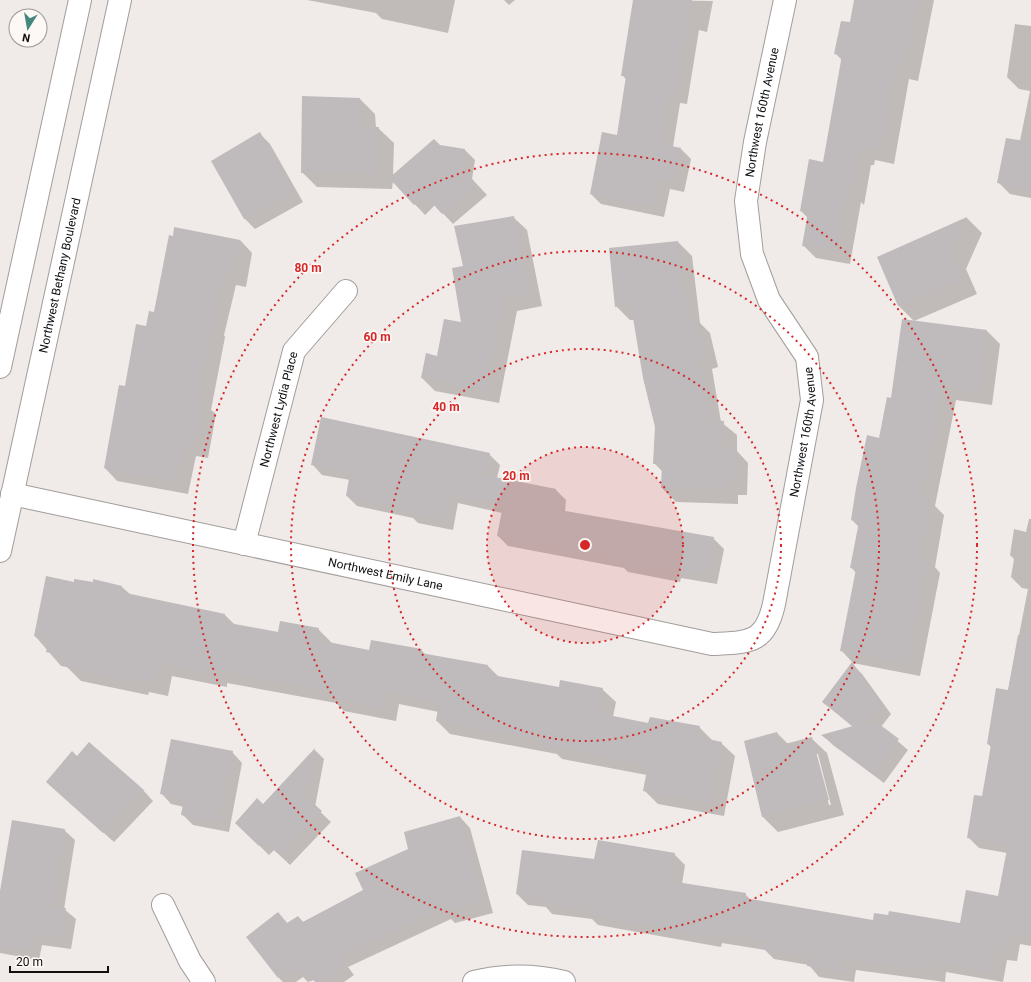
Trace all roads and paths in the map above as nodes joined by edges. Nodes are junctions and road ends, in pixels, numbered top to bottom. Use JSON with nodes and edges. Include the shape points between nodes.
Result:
{"nodes":[{"id":1,"x":80,"y":0,"type":"edge"},
{"id":2,"x":120,"y":0,"type":"edge"},
{"id":3,"x":785,"y":0,"type":"edge"},
{"id":4,"x":346,"y":291,"type":"dead end"},
{"id":5,"x":0,"y":367,"type":"edge"},
{"id":6,"x":12,"y":494,"type":"junction"},
{"id":7,"x":244,"y":544,"type":"junction"},
{"id":8,"x":0,"y":551,"type":"edge"},
{"id":9,"x":759,"y":636,"type":"joint"},
{"id":10,"x":162,"y":905,"type":"dead end"},
{"id":11,"x":204,"y":982,"type":"edge"},
{"id":12,"x":474,"y":982,"type":"edge"},
{"id":13,"x":564,"y":982,"type":"edge"}],
"edges":[{"from":1,"to":5,"type":"street"},
{"from":2,"to":6,"type":"street","name":"Northwest Bethany Boulevard"},
{"from":3,"to":9,"type":"street","name":"Northwest 160th Avenue","via":[[755,142],[746,201],[752,254],[769,300],[807,357],[812,400],[774,604],[770,621]]},
{"from":4,"to":7,"type":"street","name":"Northwest Lydia Place","via":[[294,350]]},
{"from":6,"to":7,"type":"street","name":"Northwest Emily Lane"},
{"from":6,"to":8,"type":"street","name":"Northwest Bethany Boulevard"},
{"from":7,"to":9,"type":"street","name":"Northwest Emily Lane","via":[[712,644],[744,642]]},
{"from":10,"to":11,"type":"street","via":[[190,961]]},
{"from":12,"to":13,"type":"street","via":[[489,978],[526,977]]}]}
